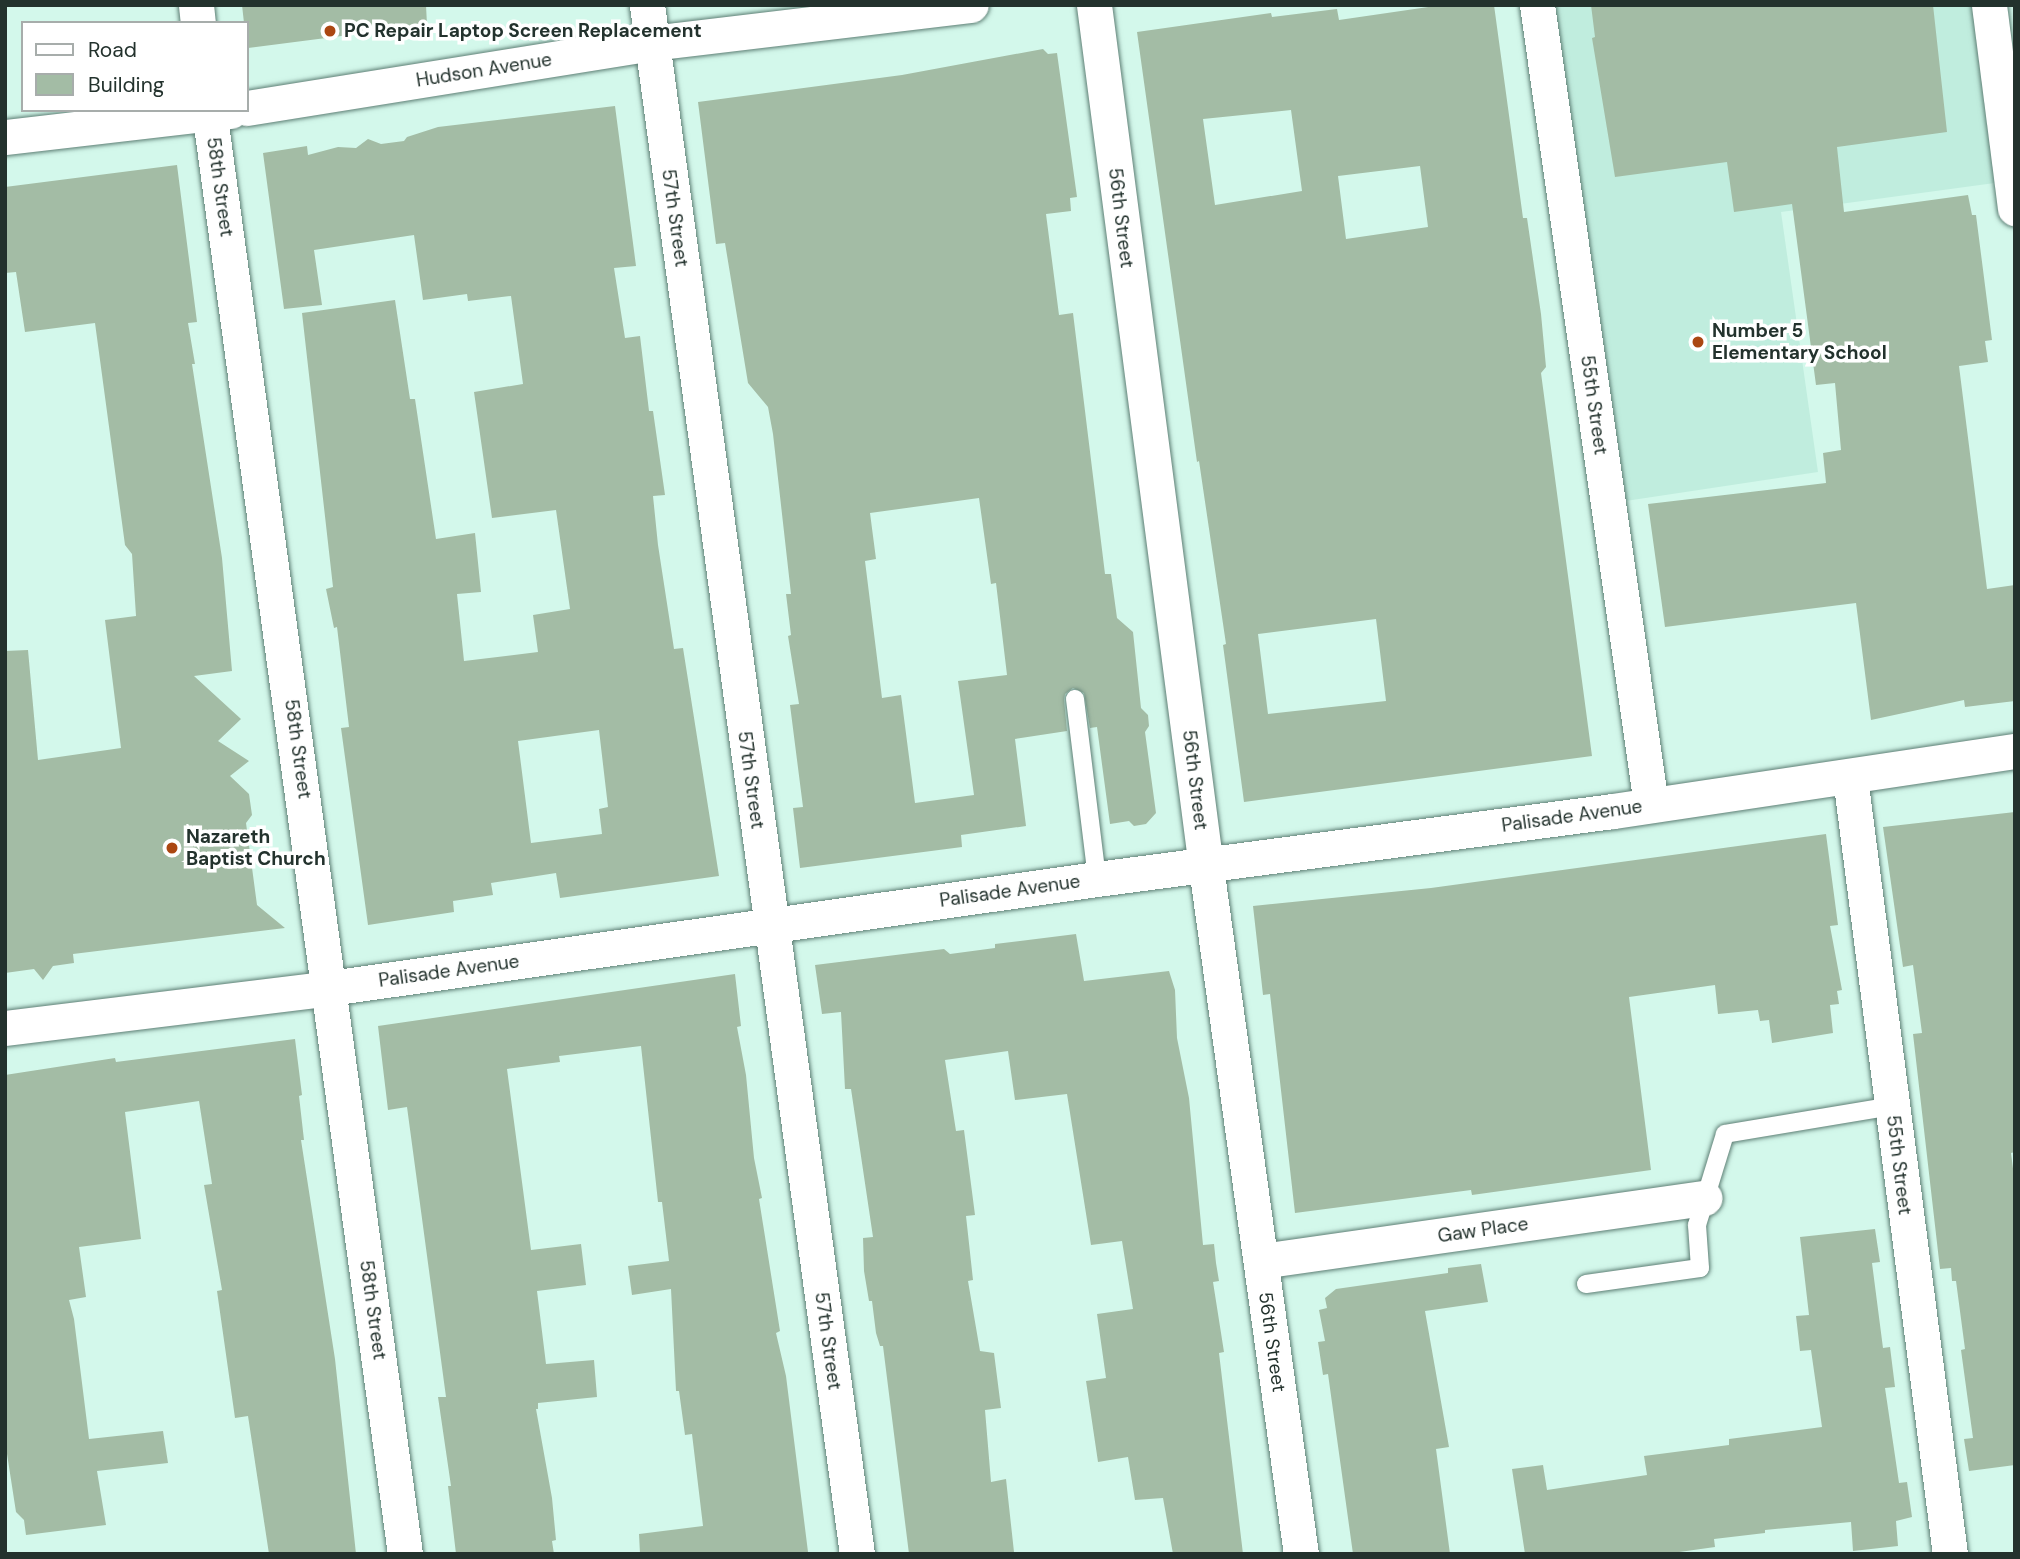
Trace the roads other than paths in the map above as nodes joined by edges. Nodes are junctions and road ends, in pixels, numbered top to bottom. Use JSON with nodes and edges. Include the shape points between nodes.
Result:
{"nodes":[{"id":1,"x":647,"y":5,"type":"edge"},
{"id":2,"x":971,"y":5,"type":"edge"},
{"id":3,"x":1094,"y":5,"type":"edge"},
{"id":4,"x":1537,"y":5,"type":"edge"},
{"id":5,"x":1989,"y":5,"type":"edge"},
{"id":6,"x":651,"y":43,"type":"junction"},
{"id":7,"x":248,"y":108,"type":"edge"},
{"id":8,"x":218,"y":112,"type":"edge"},
{"id":9,"x":5,"y":137,"type":"edge"},
{"id":10,"x":2015,"y":208,"type":"edge"},
{"id":11,"x":1075,"y":699,"type":"dead end"},
{"id":12,"x":2015,"y":751,"type":"edge"},
{"id":13,"x":1850,"y":777,"type":"junction"},
{"id":14,"x":1651,"y":805,"type":"junction"},
{"id":15,"x":1206,"y":867,"type":"junction"},
{"id":16,"x":1097,"y":878,"type":"junction"},
{"id":17,"x":770,"y":926,"type":"junction"},
{"id":18,"x":330,"y":988,"type":"junction"},
{"id":19,"x":5,"y":1028,"type":"edge"},
{"id":20,"x":1892,"y":1106,"type":"junction"},
{"id":21,"x":1705,"y":1198,"type":"junction"},
{"id":22,"x":1261,"y":1261,"type":"junction"},
{"id":23,"x":1586,"y":1284,"type":"dead end"},
{"id":24,"x":405,"y":1554,"type":"edge"},
{"id":25,"x":857,"y":1554,"type":"edge"},
{"id":26,"x":1301,"y":1554,"type":"edge"},
{"id":27,"x":1950,"y":1554,"type":"edge"}],
"edges":[{"from":1,"to":6,"type":"street","name":"57th Street"},
{"from":2,"to":6,"type":"street","name":"Hudson Avenue"},
{"from":3,"to":15,"type":"street","name":"56th Street"},
{"from":4,"to":14,"type":"street","name":"55th Street"},
{"from":5,"to":10,"type":"street"},
{"from":6,"to":7,"type":"street","name":"Hudson Avenue"},
{"from":6,"to":17,"type":"street","name":"57th Street"},
{"from":8,"to":9,"type":"street"},
{"from":8,"to":18,"type":"street","name":"58th Street"},
{"from":11,"to":16,"type":"lane"},
{"from":12,"to":13,"type":"street","name":"Palisade Avenue"},
{"from":13,"to":14,"type":"street","name":"Palisade Avenue"},
{"from":13,"to":20,"type":"street","name":"55th Street"},
{"from":14,"to":15,"type":"street","name":"Palisade Avenue"},
{"from":15,"to":16,"type":"street","name":"Palisade Avenue"},
{"from":15,"to":22,"type":"street","name":"56th Street"},
{"from":16,"to":17,"type":"street","name":"Palisade Avenue"},
{"from":17,"to":18,"type":"street","name":"Palisade Avenue"},
{"from":17,"to":25,"type":"street","name":"57th Street"},
{"from":18,"to":19,"type":"street","name":"Palisade Avenue"},
{"from":18,"to":24,"type":"street","name":"58th Street"},
{"from":20,"to":21,"type":"lane","via":[[1725,1134]]},
{"from":20,"to":27,"type":"street","name":"55th Street"},
{"from":21,"to":22,"type":"street","name":"Gaw Place"},
{"from":21,"to":23,"type":"lane","via":[[1697,1225],[1700,1268]]},
{"from":22,"to":26,"type":"street","name":"56th Street"}]}
